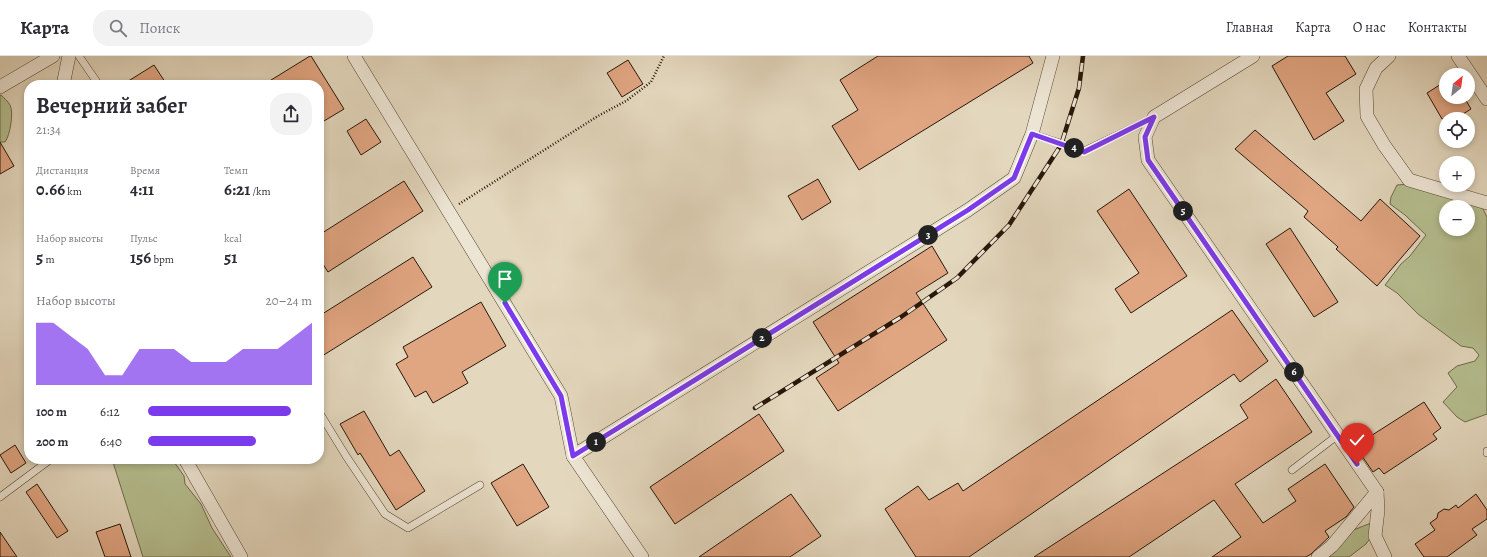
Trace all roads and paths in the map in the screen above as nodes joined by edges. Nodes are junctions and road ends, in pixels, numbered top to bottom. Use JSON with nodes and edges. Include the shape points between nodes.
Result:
{"nodes":[{"id":1,"x":53,"y":56,"type":"edge"},
{"id":2,"x":69,"y":56,"type":"edge"},
{"id":3,"x":79,"y":56,"type":"edge"},
{"id":4,"x":354,"y":56,"type":"edge"},
{"id":5,"x":664,"y":56,"type":"edge"},
{"id":6,"x":1053,"y":56,"type":"edge"},
{"id":7,"x":1253,"y":56,"type":"edge"},
{"id":8,"x":1389,"y":56,"type":"edge"},
{"id":9,"x":1458,"y":56,"type":"edge"},
{"id":10,"x":64,"y":80,"type":"edge"},
{"id":11,"x":96,"y":80,"type":"edge"},
{"id":12,"x":0,"y":87,"type":"edge"},
{"id":13,"x":1487,"y":99,"type":"edge"},
{"id":14,"x":1154,"y":117,"type":"junction"},
{"id":15,"x":1032,"y":134,"type":"junction"},
{"id":16,"x":1487,"y":203,"type":"edge"},
{"id":17,"x":448,"y":211,"type":"junction"},
{"id":18,"x":324,"y":420,"type":"edge"},
{"id":19,"x":1338,"y":435,"type":"junction"},
{"id":20,"x":573,"y":456,"type":"junction"},
{"id":21,"x":45,"y":464,"type":"edge"},
{"id":22,"x":188,"y":464,"type":"edge"},
{"id":23,"x":1292,"y":470,"type":"dead end"},
{"id":24,"x":480,"y":485,"type":"dead end"},
{"id":25,"x":1377,"y":492,"type":"junction"},
{"id":26,"x":0,"y":497,"type":"edge"},
{"id":27,"x":241,"y":557,"type":"edge"},
{"id":28,"x":642,"y":557,"type":"edge"},
{"id":29,"x":1318,"y":557,"type":"edge"},
{"id":30,"x":1385,"y":557,"type":"edge"}],
"edges":[{"from":1,"to":12,"type":"street"},
{"from":2,"to":10,"type":"street"},
{"from":3,"to":11,"type":"lane"},
{"from":4,"to":17,"type":"street"},
{"from":5,"to":17,"type":"path","via":[[651,82],[626,101]]},
{"from":6,"to":15,"type":"street"},
{"from":7,"to":14,"type":"street"},
{"from":8,"to":16,"type":"street","via":[[1376,68],[1366,89],[1367,116],[1384,145],[1408,180]]},
{"from":9,"to":13,"type":"street"},
{"from":14,"to":15,"type":"lane","via":[[1084,152]]},
{"from":14,"to":19,"type":"street","via":[[1145,137],[1148,160]]},
{"from":15,"to":20,"type":"street","via":[[1014,178],[968,210]]},
{"from":17,"to":20,"type":"street","via":[[561,396]]},
{"from":18,"to":24,"type":"lane","via":[[385,514],[408,528]]},
{"from":19,"to":23,"type":"lane"},
{"from":19,"to":25,"type":"street"},
{"from":20,"to":28,"type":"street"},
{"from":21,"to":26,"type":"lane"},
{"from":22,"to":27,"type":"street"},
{"from":25,"to":29,"type":"street","via":[[1332,546]]},
{"from":25,"to":30,"type":"street","via":[[1375,536]]}]}
